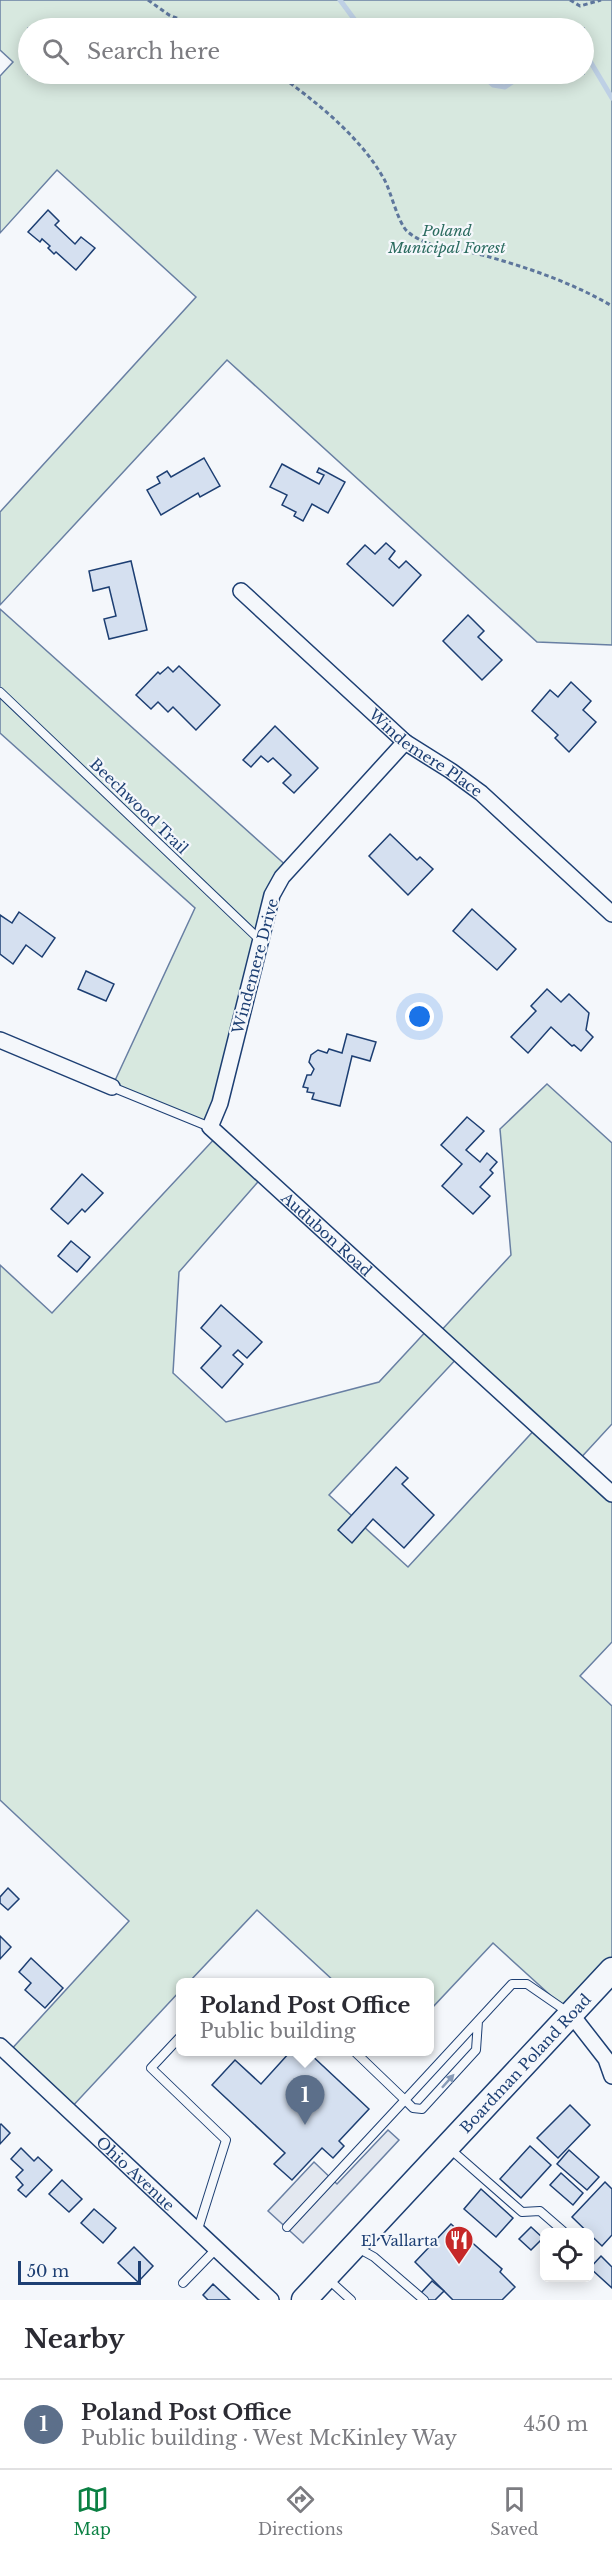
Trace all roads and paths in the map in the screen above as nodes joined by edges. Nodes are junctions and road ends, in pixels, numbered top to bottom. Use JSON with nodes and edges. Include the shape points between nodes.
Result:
{"nodes":[{"id":1,"x":148,"y":0,"type":"edge"},
{"id":2,"x":570,"y":0,"type":"edge"},
{"id":3,"x":601,"y":0,"type":"edge"},
{"id":4,"x":177,"y":18,"type":"edge"},
{"id":5,"x":290,"y":84,"type":"edge"},
{"id":6,"x":612,"y":306,"type":"edge"},
{"id":7,"x":241,"y":591,"type":"dead end"},
{"id":8,"x":0,"y":692,"type":"edge"},
{"id":9,"x":405,"y":742,"type":"junction"},
{"id":10,"x":612,"y":914,"type":"edge"},
{"id":11,"x":260,"y":940,"type":"junction"},
{"id":12,"x":0,"y":1040,"type":"edge"},
{"id":13,"x":112,"y":1087,"type":"joint"},
{"id":14,"x":210,"y":1126,"type":"junction"},
{"id":15,"x":612,"y":1494,"type":"edge"},
{"id":16,"x":612,"y":1970,"type":"edge"},
{"id":17,"x":570,"y":2014,"type":"junction"},
{"id":18,"x":477,"y":2021,"type":"junction"},
{"id":19,"x":176,"y":2041,"type":"edge"},
{"id":20,"x":0,"y":2046,"type":"edge"},
{"id":21,"x":359,"y":2056,"type":"edge"},
{"id":22,"x":612,"y":2076,"type":"edge"},
{"id":23,"x":405,"y":2100,"type":"junction"},
{"id":24,"x":443,"y":2152,"type":"junction"},
{"id":25,"x":287,"y":2227,"type":"dead end"},
{"id":26,"x":560,"y":2228,"type":"edge"},
{"id":27,"x":198,"y":2229,"type":"junction"},
{"id":28,"x":355,"y":2246,"type":"junction"},
{"id":29,"x":217,"y":2248,"type":"junction"},
{"id":30,"x":326,"y":2277,"type":"junction"},
{"id":31,"x":183,"y":2283,"type":"dead end"},
{"id":32,"x":271,"y":2300,"type":"edge"},
{"id":33,"x":304,"y":2300,"type":"edge"},
{"id":34,"x":351,"y":2300,"type":"edge"},
{"id":35,"x":424,"y":2300,"type":"edge"}],
"edges":[{"from":1,"to":4,"type":"path"},
{"from":2,"to":3,"type":"path","via":[[580,6]]},
{"from":5,"to":6,"type":"path","via":[[353,137],[384,178],[407,231],[436,247],[533,271]]},
{"from":7,"to":9,"type":"street","name":"Windemere Place"},
{"from":8,"to":11,"type":"lane","name":"Beechwood Trail"},
{"from":9,"to":10,"type":"street","name":"Windemere Place","via":[[481,793]]},
{"from":9,"to":11,"type":"street","name":"Windemere Drive","via":[[282,877],[272,895]]},
{"from":11,"to":14,"type":"street","name":"Windemere Drive","via":[[220,1103]]},
{"from":12,"to":13,"type":"street","name":"Audubon Road"},
{"from":13,"to":14,"type":"lane","name":"Audubon Road"},
{"from":14,"to":15,"type":"street","name":"Audubon Road"},
{"from":16,"to":17,"type":"main road","name":"Boardman Poland Road"},
{"from":17,"to":18,"type":"lane","via":[[527,1984],[512,1983]]},
{"from":17,"to":22,"type":"street","via":[[602,2053]]},
{"from":17,"to":24,"type":"main road","name":"Boardman Poland Road"},
{"from":18,"to":23,"type":"lane"},
{"from":23,"to":18,"type":"lane","one_way":true,"via":[[413,2108],[422,2109],[432,2099],[476,2050]]},
{"from":19,"to":27,"type":"lane","via":[[151,2068],[226,2140]]},
{"from":20,"to":27,"type":"street","name":"Ohio Avenue"},
{"from":21,"to":23,"type":"lane"},
{"from":23,"to":25,"type":"lane"},
{"from":24,"to":26,"type":"lane","via":[[522,2212],[540,2211]]},
{"from":24,"to":28,"type":"main road","name":"Boardman Poland Road"},
{"from":27,"to":29,"type":"street","name":"Ohio Avenue"},
{"from":28,"to":30,"type":"main road","name":"Boardman Poland Road"},
{"from":28,"to":35,"type":"lane","via":[[375,2257]]},
{"from":29,"to":31,"type":"lane"},
{"from":29,"to":32,"type":"street","name":"Ohio Avenue"},
{"from":30,"to":33,"type":"main road","name":"Boardman Poland Road"},
{"from":30,"to":34,"type":"lane"}]}
